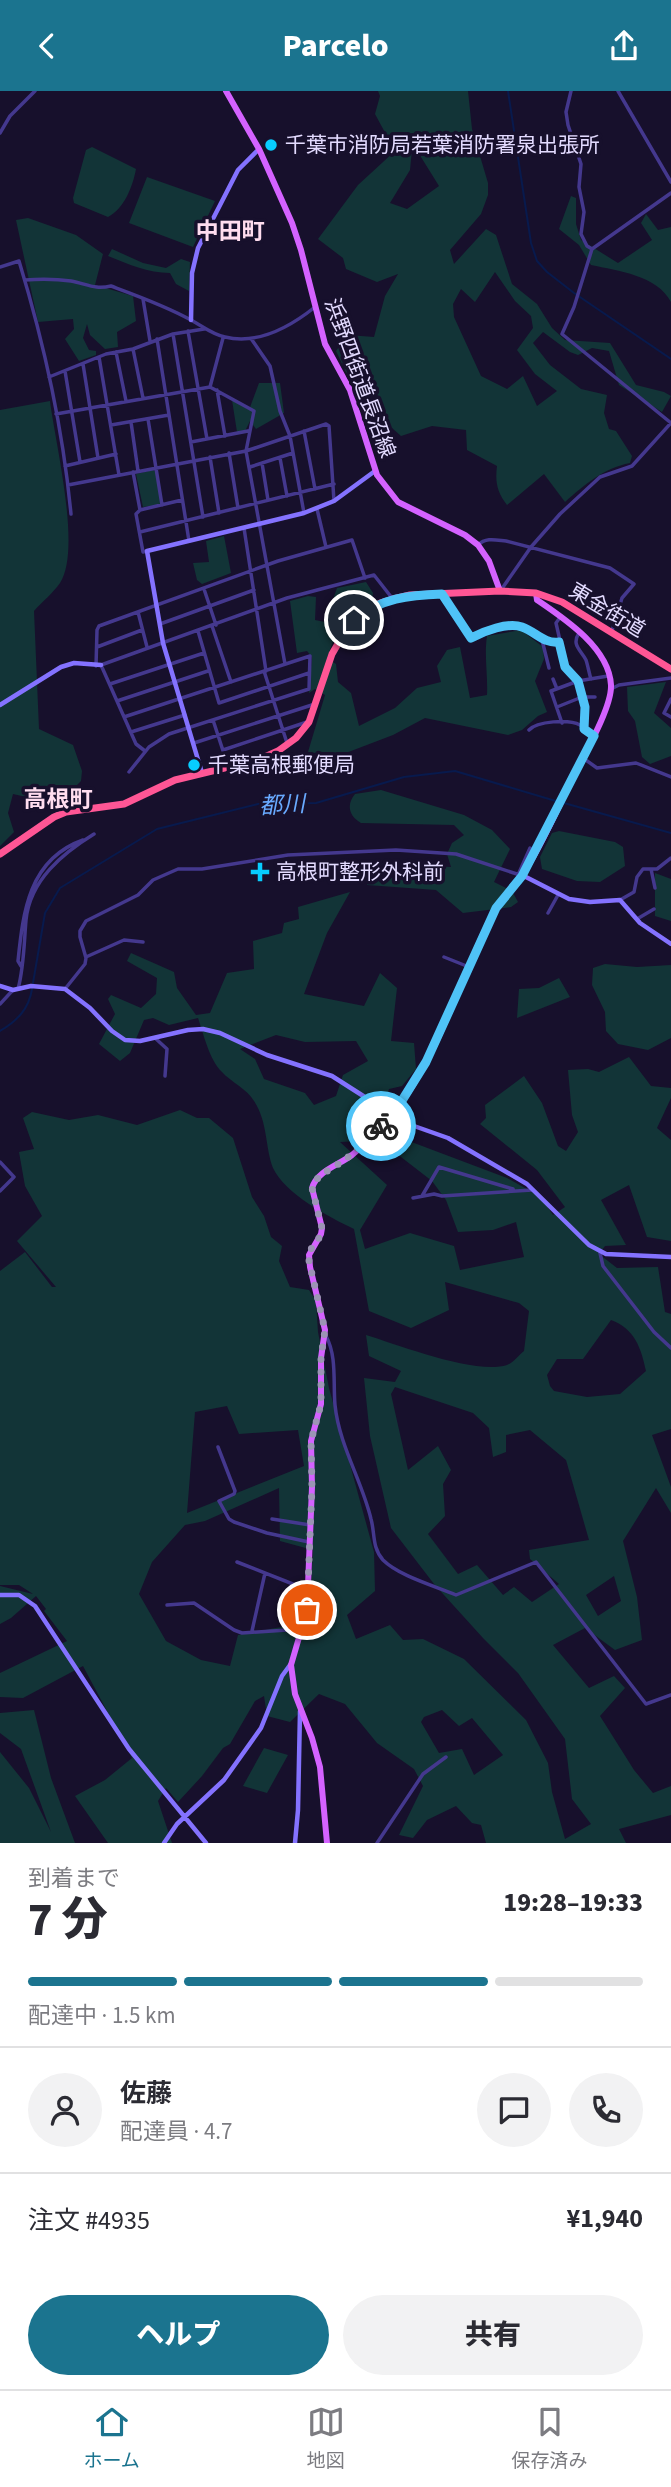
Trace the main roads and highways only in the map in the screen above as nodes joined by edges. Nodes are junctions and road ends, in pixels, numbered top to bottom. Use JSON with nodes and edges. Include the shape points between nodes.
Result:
{"nodes":[{"id":1,"x":226,"y":91,"type":"edge"},
{"id":2,"x":500,"y":591,"type":"junction"},
{"id":3,"x":536,"y":593,"type":"junction"},
{"id":4,"x":671,"y":669,"type":"edge"},
{"id":5,"x":0,"y":854,"type":"edge"},
{"id":6,"x":327,"y":1843,"type":"edge"}],
"edges":[{"from":1,"to":2,"type":"main road","name":"浜野四街道長沼線","via":[[259,149],[292,223],[326,344],[351,390],[375,471],[398,502],[478,545]]},
{"from":2,"to":3,"type":"highway","name":"東金街道"},
{"from":2,"to":5,"type":"highway","name":"東金街道","via":[[410,595],[364,612],[332,654],[309,722],[288,745],[258,760],[167,783],[124,804],[66,812]]},
{"from":3,"to":4,"type":"highway","name":"東金街道","via":[[562,602]]},
{"from":3,"to":6,"type":"main road","via":[[537,600],[580,632],[610,675],[611,690],[594,736],[520,875],[496,908],[426,1062],[393,1115],[313,1184],[322,1228],[309,1261],[325,1336],[321,1404],[311,1441],[307,1610],[291,1665],[295,1694],[320,1767]]}]}
